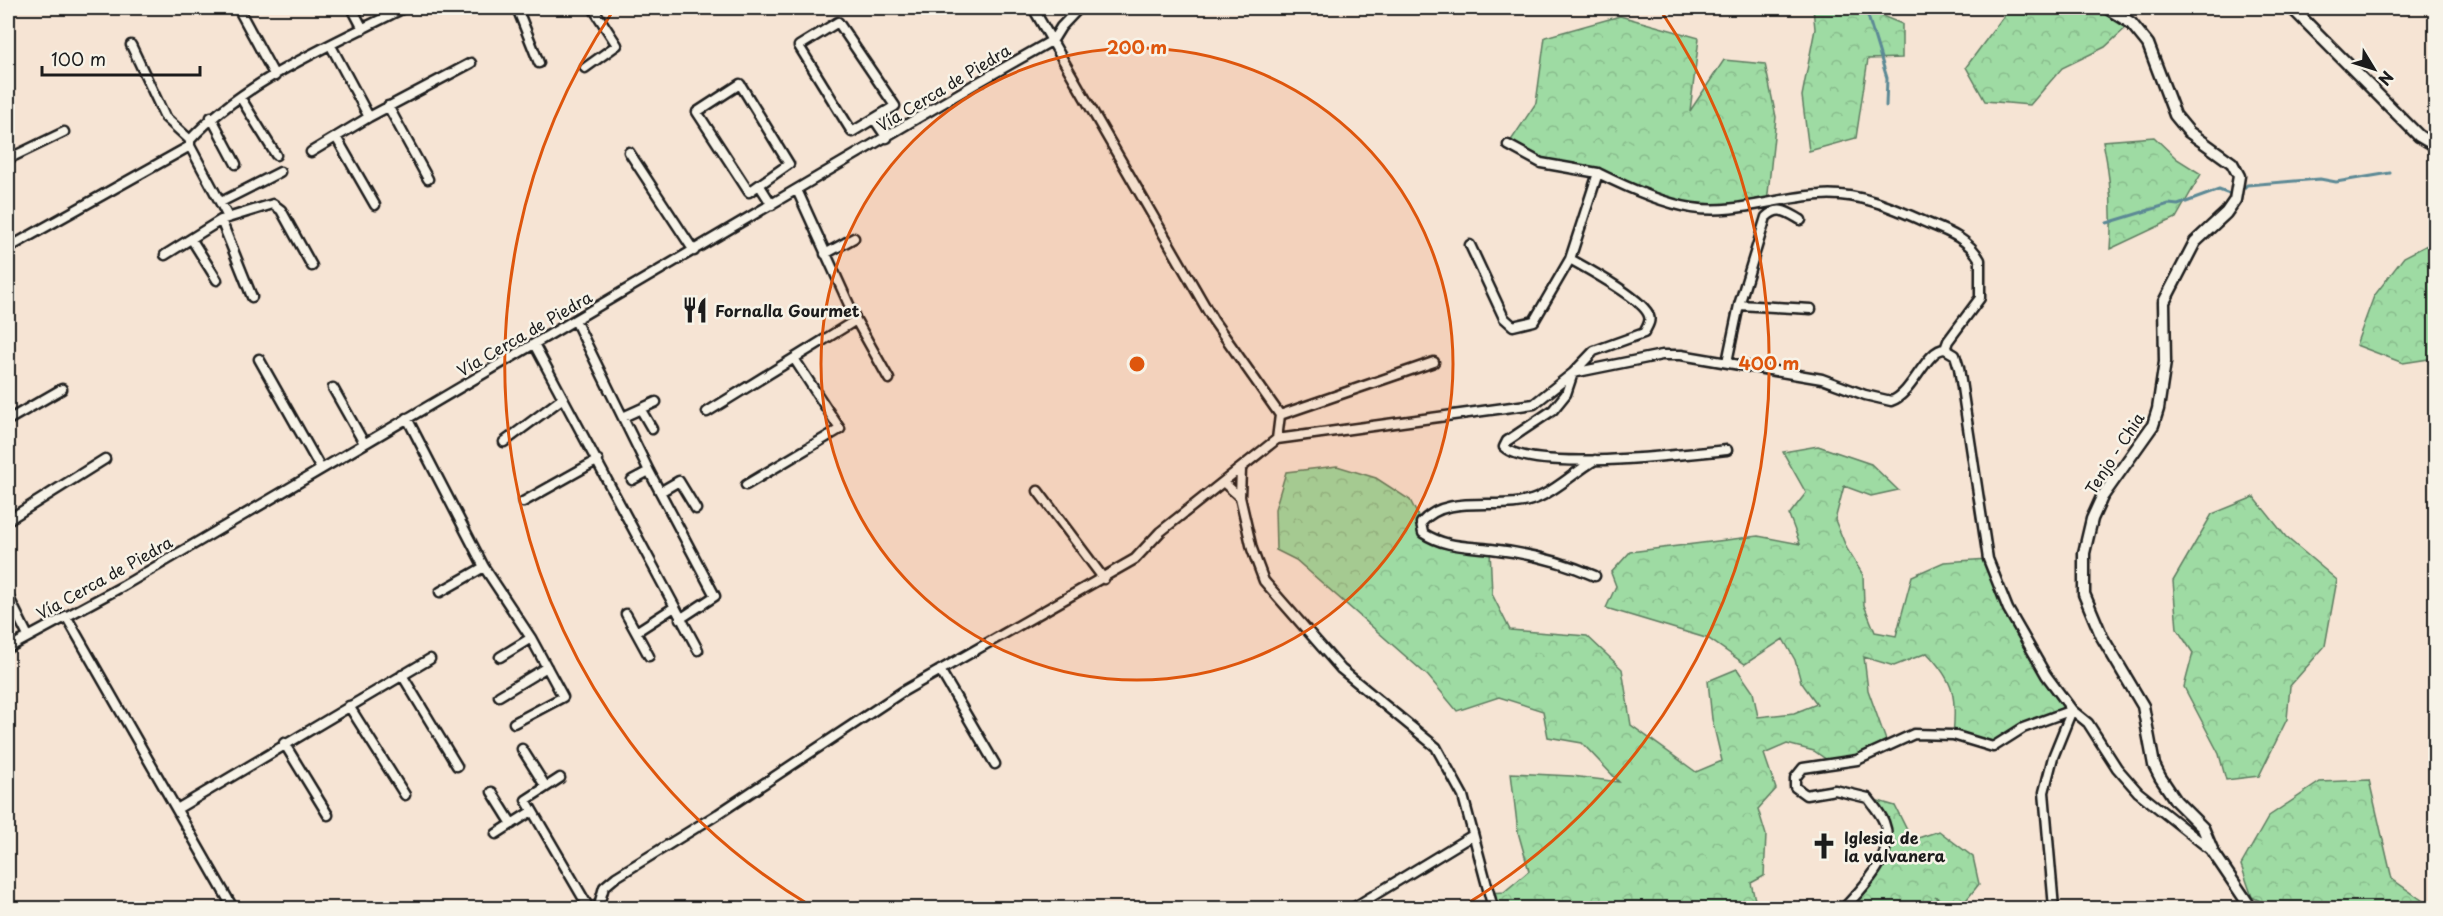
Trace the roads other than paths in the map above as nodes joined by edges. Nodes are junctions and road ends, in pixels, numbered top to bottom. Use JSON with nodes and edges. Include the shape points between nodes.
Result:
{"nodes":[{"id":1,"x":238,"y":8,"type":"edge"},
{"id":2,"x":352,"y":8,"type":"edge"},
{"id":3,"x":404,"y":8,"type":"edge"},
{"id":4,"x":517,"y":8,"type":"edge"},
{"id":5,"x":593,"y":8,"type":"edge"},
{"id":6,"x":1033,"y":8,"type":"edge"},
{"id":7,"x":1079,"y":8,"type":"edge"},
{"id":8,"x":2107,"y":8,"type":"edge"},
{"id":9,"x":2292,"y":8,"type":"edge"},
{"id":10,"x":363,"y":29,"type":"junction"},
{"id":11,"x":1053,"y":40,"type":"junction"},
{"id":12,"x":131,"y":45,"type":"dead end"},
{"id":13,"x":331,"y":46,"type":"junction"},
{"id":14,"x":471,"y":63,"type":"dead end"},
{"id":15,"x":539,"y":63,"type":"dead end"},
{"id":16,"x":585,"y":68,"type":"dead end"},
{"id":17,"x":275,"y":76,"type":"junction"},
{"id":18,"x":240,"y":97,"type":"junction"},
{"id":19,"x":388,"y":106,"type":"junction"},
{"id":20,"x":211,"y":117,"type":"junction"},
{"id":21,"x":369,"y":117,"type":"junction"},
{"id":22,"x":874,"y":119,"type":"junction"},
{"id":23,"x":64,"y":132,"type":"dead end"},
{"id":24,"x":336,"y":137,"type":"junction"},
{"id":25,"x":887,"y":138,"type":"junction"},
{"id":26,"x":190,"y":143,"type":"junction"},
{"id":27,"x":1508,"y":145,"type":"dead end"},
{"id":28,"x":2436,"y":146,"type":"edge"},
{"id":29,"x":311,"y":152,"type":"dead end"},
{"id":30,"x":629,"y":152,"type":"dead end"},
{"id":31,"x":276,"y":155,"type":"dead end"},
{"id":32,"x":8,"y":159,"type":"edge"},
{"id":33,"x":236,"y":164,"type":"dead end"},
{"id":34,"x":280,"y":172,"type":"dead end"},
{"id":35,"x":1598,"y":173,"type":"junction"},
{"id":36,"x":428,"y":179,"type":"dead end"},
{"id":37,"x":760,"y":186,"type":"junction"},
{"id":38,"x":797,"y":190,"type":"junction"},
{"id":39,"x":221,"y":202,"type":"junction"},
{"id":40,"x":375,"y":205,"type":"dead end"},
{"id":41,"x":772,"y":205,"type":"junction"},
{"id":42,"x":224,"y":218,"type":"junction"},
{"id":43,"x":1801,"y":220,"type":"dead end"},
{"id":44,"x":855,"y":238,"type":"dead end"},
{"id":45,"x":192,"y":240,"type":"junction"},
{"id":46,"x":1470,"y":245,"type":"dead end"},
{"id":47,"x":8,"y":248,"type":"edge"},
{"id":48,"x":694,"y":251,"type":"junction"},
{"id":49,"x":825,"y":254,"type":"junction"},
{"id":50,"x":165,"y":255,"type":"dead end"},
{"id":51,"x":1570,"y":259,"type":"junction"},
{"id":52,"x":312,"y":266,"type":"dead end"},
{"id":53,"x":217,"y":279,"type":"dead end"},
{"id":54,"x":252,"y":297,"type":"dead end"},
{"id":55,"x":1739,"y":306,"type":"junction"},
{"id":56,"x":1811,"y":309,"type":"dead end"},
{"id":57,"x":575,"y":320,"type":"junction"},
{"id":58,"x":856,"y":320,"type":"junction"},
{"id":59,"x":534,"y":344,"type":"junction"},
{"id":60,"x":1945,"y":349,"type":"junction"},
{"id":61,"x":259,"y":359,"type":"dead end"},
{"id":62,"x":795,"y":360,"type":"junction"},
{"id":63,"x":1434,"y":362,"type":"dead end"},
{"id":64,"x":1727,"y":362,"type":"junction"},
{"id":65,"x":1573,"y":373,"type":"junction"},
{"id":66,"x":889,"y":379,"type":"dead end"},
{"id":67,"x":333,"y":388,"type":"dead end"},
{"id":68,"x":62,"y":389,"type":"dead end"},
{"id":69,"x":563,"y":398,"type":"junction"},
{"id":70,"x":656,"y":402,"type":"dead end"},
{"id":71,"x":641,"y":410,"type":"junction"},
{"id":72,"x":707,"y":412,"type":"dead end"},
{"id":73,"x":1280,"y":415,"type":"junction"},
{"id":74,"x":623,"y":417,"type":"junction"},
{"id":75,"x":407,"y":418,"type":"junction"},
{"id":76,"x":8,"y":420,"type":"edge"},
{"id":77,"x":652,"y":429,"type":"dead end"},
{"id":78,"x":1277,"y":439,"type":"junction"},
{"id":79,"x":504,"y":442,"type":"dead end"},
{"id":80,"x":364,"y":443,"type":"junction"},
{"id":81,"x":1727,"y":450,"type":"dead end"},
{"id":82,"x":105,"y":459,"type":"dead end"},
{"id":83,"x":1597,"y":459,"type":"junction"},
{"id":84,"x":598,"y":460,"type":"junction"},
{"id":85,"x":1241,"y":468,"type":"junction"},
{"id":86,"x":321,"y":469,"type":"junction"},
{"id":87,"x":649,"y":471,"type":"junction"},
{"id":88,"x":632,"y":480,"type":"dead end"},
{"id":89,"x":1223,"y":482,"type":"junction"},
{"id":90,"x":746,"y":485,"type":"dead end"},
{"id":91,"x":1038,"y":491,"type":"dead end"},
{"id":92,"x":660,"y":492,"type":"junction"},
{"id":93,"x":1240,"y":497,"type":"junction"},
{"id":94,"x":523,"y":502,"type":"dead end"},
{"id":95,"x":696,"y":509,"type":"dead end"},
{"id":96,"x":8,"y":520,"type":"edge"},
{"id":97,"x":484,"y":567,"type":"junction"},
{"id":98,"x":1594,"y":576,"type":"dead end"},
{"id":99,"x":1104,"y":579,"type":"junction"},
{"id":100,"x":440,"y":592,"type":"dead end"},
{"id":101,"x":8,"y":596,"type":"edge"},
{"id":102,"x":673,"y":608,"type":"junction"},
{"id":103,"x":626,"y":614,"type":"dead end"},
{"id":104,"x":66,"y":616,"type":"junction"},
{"id":105,"x":680,"y":619,"type":"junction"},
{"id":106,"x":636,"y":632,"type":"junction"},
{"id":107,"x":28,"y":636,"type":"junction"},
{"id":108,"x":531,"y":638,"type":"junction"},
{"id":109,"x":8,"y":648,"type":"edge"},
{"id":110,"x":698,"y":650,"type":"dead end"},
{"id":111,"x":649,"y":656,"type":"dead end"},
{"id":112,"x":500,"y":657,"type":"dead end"},
{"id":113,"x":430,"y":658,"type":"dead end"},
{"id":114,"x":547,"y":667,"type":"junction"},
{"id":115,"x":940,"y":670,"type":"junction"},
{"id":116,"x":402,"y":675,"type":"junction"},
{"id":117,"x":499,"y":696,"type":"dead end"},
{"id":118,"x":349,"y":706,"type":"junction"},
{"id":119,"x":2072,"y":710,"type":"junction"},
{"id":120,"x":514,"y":723,"type":"dead end"},
{"id":121,"x":284,"y":743,"type":"junction"},
{"id":122,"x":522,"y":749,"type":"dead end"},
{"id":123,"x":995,"y":764,"type":"dead end"},
{"id":124,"x":457,"y":766,"type":"dead end"},
{"id":125,"x":560,"y":778,"type":"dead end"},
{"id":126,"x":546,"y":787,"type":"junction"},
{"id":127,"x":492,"y":792,"type":"dead end"},
{"id":128,"x":405,"y":795,"type":"dead end"},
{"id":129,"x":177,"y":808,"type":"junction"},
{"id":130,"x":532,"y":811,"type":"junction"},
{"id":131,"x":328,"y":815,"type":"dead end"},
{"id":132,"x":512,"y":824,"type":"junction"},
{"id":133,"x":496,"y":834,"type":"dead end"},
{"id":134,"x":1473,"y":835,"type":"junction"},
{"id":135,"x":2213,"y":852,"type":"junction"},
{"id":136,"x":233,"y":909,"type":"edge"},
{"id":137,"x":589,"y":909,"type":"edge"},
{"id":138,"x":598,"y":909,"type":"edge"},
{"id":139,"x":1353,"y":909,"type":"edge"},
{"id":140,"x":1493,"y":909,"type":"edge"},
{"id":141,"x":1844,"y":909,"type":"edge"},
{"id":142,"x":2054,"y":909,"type":"edge"},
{"id":143,"x":2251,"y":909,"type":"edge"}],
"edges":[{"from":1,"to":17,"type":"street"},
{"from":2,"to":10,"type":"street"},
{"from":3,"to":10,"type":"street"},
{"from":4,"to":15,"type":"street"},
{"from":5,"to":16,"type":"street","via":[[617,45]]},
{"from":6,"to":11,"type":"street"},
{"from":7,"to":11,"type":"street"},
{"from":8,"to":135,"type":"street","name":"Tenjo - Chia","via":[[2131,23],[2148,44],[2175,115],[2189,132],[2232,163],[2239,176],[2235,200],[2194,242],[2164,302],[2165,362],[2153,425],[2102,497],[2084,553],[2084,594],[2102,637],[2143,706],[2154,765],[2176,801],[2203,828]]},
{"from":9,"to":28,"type":"street","via":[[2419,136]]},
{"from":10,"to":13,"type":"street"},
{"from":11,"to":25,"type":"street","name":"Vía Cerca de Piedra"},
{"from":11,"to":73,"type":"street","via":[[1213,320]]},
{"from":12,"to":26,"type":"street","via":[[165,117]]},
{"from":13,"to":17,"type":"street"},
{"from":13,"to":21,"type":"street"},
{"from":14,"to":19,"type":"street"},
{"from":17,"to":18,"type":"street"},
{"from":18,"to":20,"type":"street"},
{"from":18,"to":31,"type":"street"},
{"from":19,"to":21,"type":"street"},
{"from":19,"to":36,"type":"street"},
{"from":20,"to":26,"type":"street"},
{"from":20,"to":33,"type":"street"},
{"from":21,"to":24,"type":"street"},
{"from":22,"to":22,"type":"street","via":[[896,106],[838,22],[799,46],[852,132]]},
{"from":22,"to":25,"type":"street"},
{"from":23,"to":32,"type":"street"},
{"from":24,"to":29,"type":"street"},
{"from":24,"to":40,"type":"street"},
{"from":25,"to":38,"type":"street","name":"Vía Cerca de Piedra"},
{"from":26,"to":39,"type":"street"},
{"from":26,"to":47,"type":"street"},
{"from":27,"to":35,"type":"street","via":[[1541,163]]},
{"from":30,"to":48,"type":"street"},
{"from":34,"to":39,"type":"street"},
{"from":35,"to":51,"type":"street"},
{"from":35,"to":60,"type":"street","via":[[1661,199],[1712,210],[1841,195],[1886,204],[1961,237],[1980,260],[1980,298]]},
{"from":37,"to":37,"type":"street","via":[[789,164],[740,84],[697,112],[749,192]]},
{"from":37,"to":41,"type":"street"},
{"from":38,"to":41,"type":"street","name":"Vía Cerca de Piedra"},
{"from":38,"to":49,"type":"street"},
{"from":39,"to":42,"type":"street"},
{"from":41,"to":48,"type":"street","name":"Vía Cerca de Piedra"},
{"from":42,"to":45,"type":"street"},
{"from":42,"to":52,"type":"street","via":[[273,204]]},
{"from":42,"to":54,"type":"street"},
{"from":43,"to":55,"type":"street","via":[[1782,209],[1766,216]]},
{"from":44,"to":49,"type":"street"},
{"from":45,"to":50,"type":"street"},
{"from":45,"to":53,"type":"street"},
{"from":46,"to":51,"type":"street","via":[[1504,318],[1513,326],[1534,321]]},
{"from":48,"to":57,"type":"street","name":"Vía Cerca de Piedra"},
{"from":49,"to":58,"type":"street"},
{"from":51,"to":65,"type":"street","via":[[1623,291],[1648,312],[1650,321],[1644,333],[1594,351]]},
{"from":55,"to":56,"type":"street"},
{"from":55,"to":64,"type":"street"},
{"from":57,"to":59,"type":"street","name":"Vía Cerca de Piedra"},
{"from":57,"to":74,"type":"street"},
{"from":58,"to":62,"type":"street"},
{"from":58,"to":66,"type":"street"},
{"from":59,"to":69,"type":"street"},
{"from":59,"to":75,"type":"street","name":"Vía Cerca de Piedra"},
{"from":60,"to":64,"type":"street","via":[[1935,353],[1905,392],[1891,401],[1822,380]]},
{"from":60,"to":119,"type":"street","via":[[1955,356],[1959,368],[1988,559],[2008,609],[2046,675]]},
{"from":61,"to":86,"type":"street"},
{"from":62,"to":72,"type":"street"},
{"from":62,"to":90,"type":"street","via":[[840,429]]},
{"from":63,"to":73,"type":"street"},
{"from":64,"to":65,"type":"street","via":[[1662,355]]},
{"from":65,"to":78,"type":"street","via":[[1534,404]]},
{"from":65,"to":83,"type":"street","via":[[1566,394],[1552,410],[1504,447],[1517,456],[1551,462]]},
{"from":67,"to":80,"type":"street"},
{"from":68,"to":76,"type":"street"},
{"from":69,"to":79,"type":"street"},
{"from":69,"to":84,"type":"street"},
{"from":70,"to":71,"type":"street"},
{"from":71,"to":74,"type":"street"},
{"from":71,"to":77,"type":"street"},
{"from":73,"to":78,"type":"street"},
{"from":74,"to":87,"type":"street"},
{"from":75,"to":80,"type":"street","name":"Vía Cerca de Piedra"},
{"from":75,"to":97,"type":"street"},
{"from":78,"to":85,"type":"street"},
{"from":80,"to":86,"type":"street","name":"Vía Cerca de Piedra"},
{"from":81,"to":83,"type":"street"},
{"from":82,"to":96,"type":"street"},
{"from":83,"to":98,"type":"street","via":[[1537,498],[1458,505],[1428,515],[1421,523],[1423,533],[1429,537],[1457,546],[1548,559]]},
{"from":84,"to":94,"type":"street"},
{"from":84,"to":102,"type":"street"},
{"from":85,"to":89,"type":"street"},
{"from":85,"to":93,"type":"street"},
{"from":86,"to":104,"type":"street","name":"Vía Cerca de Piedra"},
{"from":87,"to":88,"type":"street"},
{"from":87,"to":92,"type":"street"},
{"from":89,"to":93,"type":"street"},
{"from":89,"to":99,"type":"street","via":[[1160,532],[1135,559]]},
{"from":91,"to":99,"type":"street"},
{"from":92,"to":95,"type":"street","via":[[679,481]]},
{"from":92,"to":105,"type":"street","via":[[715,596]]},
{"from":93,"to":134,"type":"street","via":[[1264,581],[1341,669],[1436,747],[1463,796]]},
{"from":97,"to":100,"type":"street"},
{"from":97,"to":108,"type":"street"},
{"from":99,"to":115,"type":"street"},
{"from":101,"to":107,"type":"street"},
{"from":102,"to":105,"type":"street"},
{"from":102,"to":106,"type":"street"},
{"from":103,"to":106,"type":"street"},
{"from":104,"to":107,"type":"street","name":"Vía Cerca de Piedra"},
{"from":104,"to":129,"type":"street"},
{"from":105,"to":110,"type":"street"},
{"from":106,"to":111,"type":"street"},
{"from":107,"to":109,"type":"street","name":"Vía Cerca de Piedra"},
{"from":108,"to":112,"type":"street"},
{"from":108,"to":114,"type":"street"},
{"from":113,"to":116,"type":"street"},
{"from":114,"to":117,"type":"street"},
{"from":114,"to":120,"type":"street","via":[[563,697]]},
{"from":115,"to":123,"type":"street"},
{"from":115,"to":138,"type":"street","via":[[616,877],[604,887]]},
{"from":116,"to":118,"type":"street"},
{"from":116,"to":124,"type":"street"},
{"from":118,"to":121,"type":"street"},
{"from":118,"to":128,"type":"street"},
{"from":119,"to":135,"type":"street","via":[[2088,723],[2138,792]]},
{"from":119,"to":141,"type":"street","via":[[2023,728],[1993,747],[1953,735],[1914,734],[1857,760],[1803,768],[1795,778],[1795,787],[1806,795],[1835,790],[1868,798],[1885,822],[1885,847],[1878,869]]},
{"from":119,"to":142,"type":"street","via":[[2044,792]]},
{"from":121,"to":129,"type":"street"},
{"from":121,"to":131,"type":"street"},
{"from":122,"to":126,"type":"street"},
{"from":125,"to":126,"type":"street"},
{"from":126,"to":130,"type":"street","via":[[526,800]]},
{"from":127,"to":132,"type":"street"},
{"from":129,"to":136,"type":"street"},
{"from":130,"to":132,"type":"street"},
{"from":130,"to":137,"type":"street"},
{"from":132,"to":133,"type":"street"},
{"from":134,"to":139,"type":"street"},
{"from":134,"to":140,"type":"street"},
{"from":135,"to":143,"type":"street","name":"Tenjo - Chia"}]}
